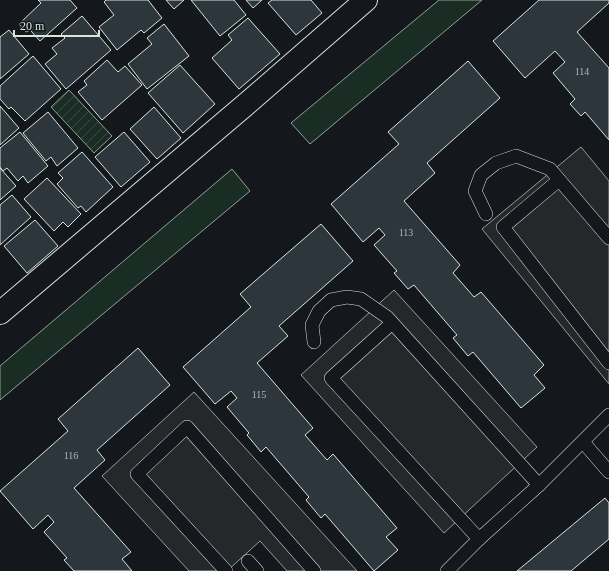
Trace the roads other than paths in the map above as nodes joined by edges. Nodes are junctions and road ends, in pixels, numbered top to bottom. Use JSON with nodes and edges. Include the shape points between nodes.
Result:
{"nodes":[{"id":1,"x":366,"y":0,"type":"edge"},
{"id":2,"x":559,"y":180,"type":"junction"},
{"id":3,"x":486,"y":214,"type":"dead end"},
{"id":4,"x":609,"y":238,"type":"edge"},
{"id":5,"x":0,"y":313,"type":"edge"},
{"id":6,"x":392,"y":323,"type":"junction"},
{"id":7,"x":314,"y":342,"type":"dead end"},
{"id":8,"x":609,"y":363,"type":"edge"},
{"id":9,"x":609,"y":415,"type":"edge"},
{"id":10,"x":583,"y":442,"type":"junction"},
{"id":11,"x":609,"y":472,"type":"edge"},
{"id":12,"x":539,"y":485,"type":"junction"},
{"id":13,"x":479,"y":539,"type":"junction"},
{"id":14,"x":226,"y":571,"type":"edge"},
{"id":15,"x":314,"y":571,"type":"edge"},
{"id":16,"x":447,"y":571,"type":"edge"}],
"edges":[{"from":1,"to":5,"type":"street"},
{"from":2,"to":3,"type":"lane","via":[[550,169],[516,156],[496,163],[481,175],[475,191]]},
{"from":2,"to":4,"type":"lane"},
{"from":2,"to":8,"type":"lane","via":[[503,227]]},
{"from":6,"to":7,"type":"lane","via":[[362,299],[347,296],[330,300],[319,311],[312,325]]},
{"from":6,"to":12,"type":"lane"},
{"from":6,"to":13,"type":"lane","via":[[330,378]]},
{"from":9,"to":10,"type":"lane"},
{"from":10,"to":11,"type":"lane"},
{"from":10,"to":12,"type":"lane"},
{"from":12,"to":13,"type":"lane"},
{"from":13,"to":16,"type":"lane"},
{"from":14,"to":15,"type":"lane","via":[[137,474],[187,427]]}]}
